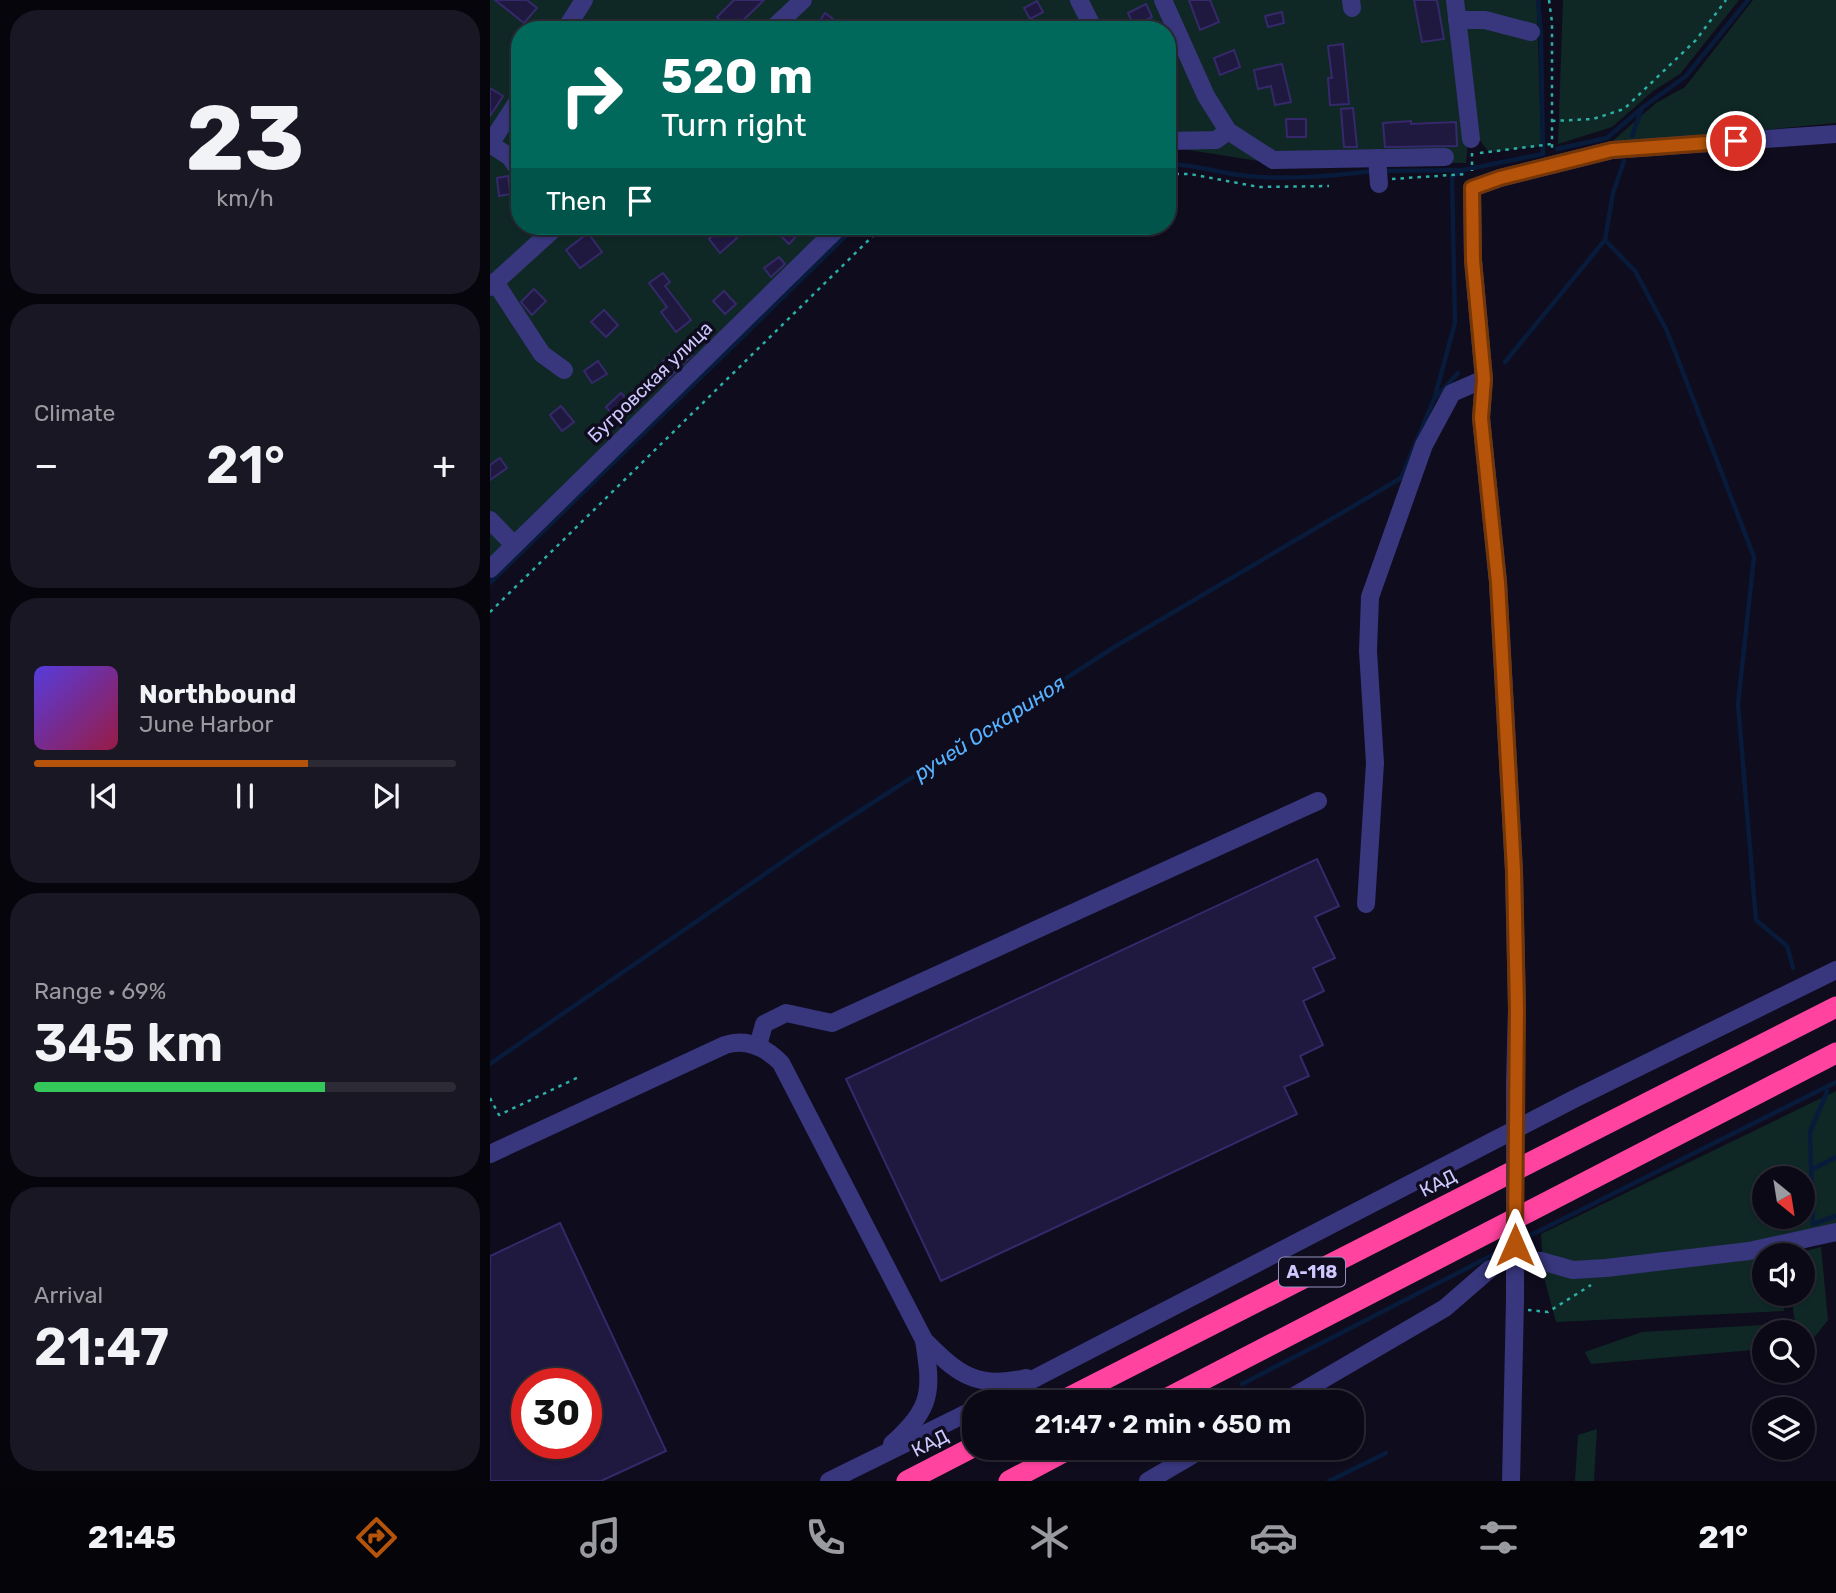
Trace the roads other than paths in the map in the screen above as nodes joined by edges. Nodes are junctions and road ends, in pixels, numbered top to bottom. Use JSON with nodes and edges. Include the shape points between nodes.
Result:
{"nodes":[{"id":1,"x":584,"y":0,"type":"edge"},
{"id":2,"x":803,"y":0,"type":"edge"},
{"id":3,"x":1079,"y":0,"type":"edge"},
{"id":4,"x":1163,"y":0,"type":"edge"},
{"id":5,"x":1455,"y":0,"type":"edge"},
{"id":6,"x":1457,"y":20,"type":"junction"},
{"id":7,"x":571,"y":21,"type":"edge"},
{"id":8,"x":781,"y":21,"type":"edge"},
{"id":9,"x":1090,"y":21,"type":"edge"},
{"id":10,"x":1172,"y":21,"type":"edge"},
{"id":11,"x":1176,"y":29,"type":"edge"},
{"id":12,"x":1531,"y":32,"type":"dead end"},
{"id":13,"x":511,"y":112,"type":"edge"},
{"id":14,"x":1228,"y":131,"type":"junction"},
{"id":15,"x":1836,"y":134,"type":"edge"},
{"id":16,"x":1176,"y":141,"type":"edge"},
{"id":17,"x":490,"y":144,"type":"edge"},
{"id":18,"x":1472,"y":146,"type":"road end"},
{"id":19,"x":1445,"y":157,"type":"dead end"},
{"id":20,"x":1377,"y":158,"type":"junction"},
{"id":21,"x":511,"y":159,"type":"edge"},
{"id":22,"x":1379,"y":181,"type":"road end"},
{"id":23,"x":547,"y":235,"type":"edge"},
{"id":24,"x":831,"y":235,"type":"edge"},
{"id":25,"x":492,"y":284,"type":"edge"},
{"id":26,"x":564,"y":370,"type":"dead end"},
{"id":27,"x":1484,"y":379,"type":"junction"},
{"id":28,"x":490,"y":520,"type":"edge"},
{"id":29,"x":514,"y":545,"type":"junction"},
{"id":30,"x":490,"y":569,"type":"edge"},
{"id":31,"x":1318,"y":801,"type":"dead end"},
{"id":32,"x":1366,"y":904,"type":"dead end"},
{"id":33,"x":1836,"y":970,"type":"edge"},
{"id":34,"x":1836,"y":1007,"type":"edge"},
{"id":35,"x":758,"y":1046,"type":"junction"},
{"id":36,"x":1836,"y":1052,"type":"edge"},
{"id":37,"x":490,"y":1154,"type":"edge"},
{"id":38,"x":1836,"y":1232,"type":"edge"},
{"id":39,"x":1521,"y":1260,"type":"dead end"},
{"id":40,"x":1490,"y":1269,"type":"dead end"},
{"id":41,"x":924,"y":1340,"type":"junction"},
{"id":42,"x":1046,"y":1373,"type":"junction"},
{"id":43,"x":1013,"y":1390,"type":"edge"},
{"id":44,"x":1084,"y":1390,"type":"edge"},
{"id":45,"x":1183,"y":1390,"type":"edge"},
{"id":46,"x":1305,"y":1390,"type":"edge"},
{"id":47,"x":962,"y":1416,"type":"edge"},
{"id":48,"x":962,"y":1453,"type":"edge"},
{"id":49,"x":877,"y":1458,"type":"junction"},
{"id":50,"x":1049,"y":1460,"type":"edge"},
{"id":51,"x":1184,"y":1460,"type":"edge"},
{"id":52,"x":829,"y":1481,"type":"edge"},
{"id":53,"x":907,"y":1481,"type":"edge"},
{"id":54,"x":1009,"y":1481,"type":"edge"},
{"id":55,"x":1148,"y":1481,"type":"edge"},
{"id":56,"x":1511,"y":1481,"type":"edge"}],
"edges":[{"from":1,"to":7,"type":"street"},
{"from":2,"to":8,"type":"street"},
{"from":3,"to":9,"type":"street"},
{"from":4,"to":10,"type":"street"},
{"from":5,"to":6,"type":"street"},
{"from":6,"to":12,"type":"street","via":[[1485,20]]},
{"from":6,"to":18,"type":"street"},
{"from":11,"to":14,"type":"street","via":[[1206,96]]},
{"from":13,"to":17,"type":"street"},
{"from":14,"to":16,"type":"street","via":[[1216,140]]},
{"from":14,"to":20,"type":"street","via":[[1273,160]]},
{"from":15,"to":27,"type":"street","via":[[1612,150],[1472,188],[1473,260]]},
{"from":17,"to":21,"type":"street"},
{"from":19,"to":20,"type":"street"},
{"from":20,"to":22,"type":"street"},
{"from":23,"to":25,"type":"street"},
{"from":24,"to":29,"type":"street","name":"Бугровская улица"},
{"from":25,"to":26,"type":"street","via":[[542,354]]},
{"from":27,"to":32,"type":"street","via":[[1452,393],[1424,445],[1370,597],[1368,651],[1376,763]]},
{"from":27,"to":56,"type":"street","bridge":true,"via":[[1481,418],[1498,582],[1514,871],[1517,1009]]},
{"from":28,"to":29,"type":"street"},
{"from":29,"to":30,"type":"street","name":"Бугровская улица"},
{"from":31,"to":35,"type":"street","via":[[832,1023],[786,1013],[764,1024]]},
{"from":33,"to":42,"type":"street","via":[[1482,1146]]},
{"from":34,"to":44,"type":"highway","name":"КАД","number":"А-118"},
{"from":35,"to":37,"type":"street","via":[[737,1041],[725,1045]]},
{"from":35,"to":41,"type":"street","via":[[781,1063]]},
{"from":36,"to":45,"type":"highway","number":"А-118"},
{"from":38,"to":39,"type":"street","via":[[1749,1251],[1606,1268],[1573,1270]]},
{"from":40,"to":46,"type":"street","via":[[1445,1308]]},
{"from":41,"to":42,"type":"street","via":[[970,1378],[994,1382]]},
{"from":41,"to":49,"type":"street","via":[[929,1396],[918,1419]]},
{"from":42,"to":43,"type":"street"},
{"from":47,"to":49,"type":"street"},
{"from":48,"to":53,"type":"highway","name":"КАД"},
{"from":49,"to":52,"type":"street"},
{"from":50,"to":54,"type":"highway"},
{"from":51,"to":55,"type":"street"}]}
